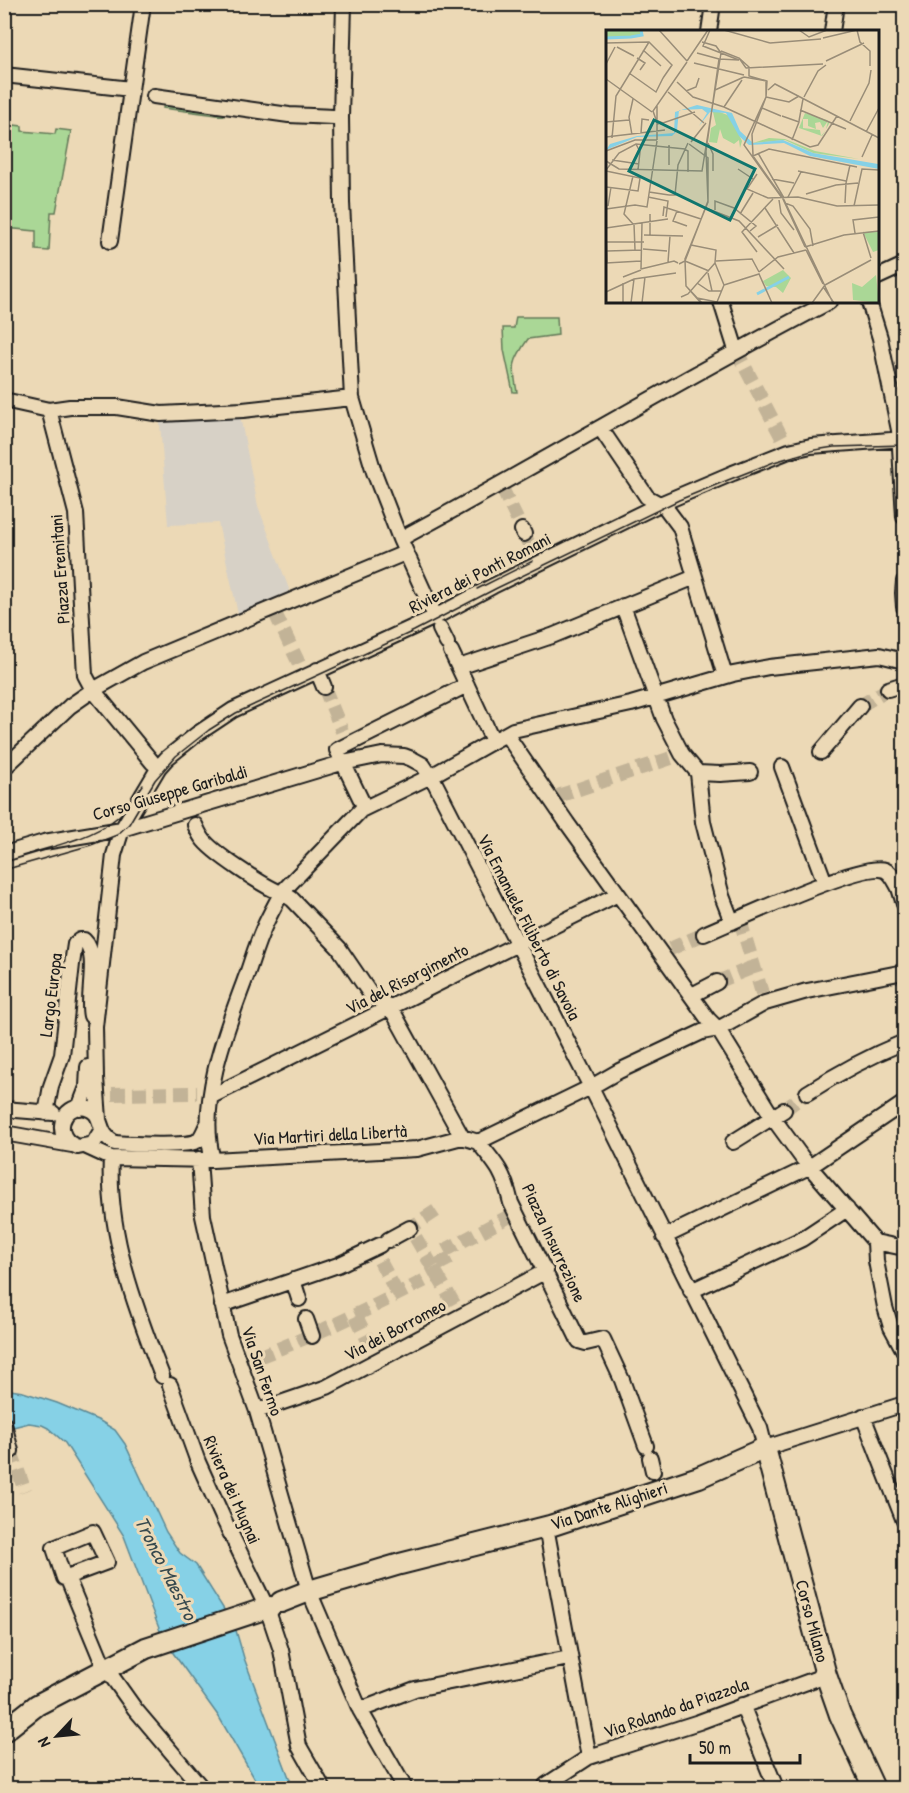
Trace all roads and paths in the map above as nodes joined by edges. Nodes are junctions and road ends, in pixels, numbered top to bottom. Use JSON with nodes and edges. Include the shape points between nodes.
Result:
{"nodes":[{"id":1,"x":143,"y":4,"type":"edge"},
{"id":2,"x":344,"y":4,"type":"edge"},
{"id":3,"x":713,"y":4,"type":"edge"},
{"id":4,"x":836,"y":4,"type":"edge"},
{"id":5,"x":709,"y":30,"type":"edge"},
{"id":6,"x":832,"y":30,"type":"edge"},
{"id":7,"x":4,"y":75,"type":"edge"},
{"id":8,"x":142,"y":93,"type":"junction"},
{"id":9,"x":334,"y":117,"type":"dead end"},
{"id":10,"x":110,"y":241,"type":"dead end"},
{"id":11,"x":904,"y":265,"type":"edge"},
{"id":12,"x":879,"y":278,"type":"edge"},
{"id":13,"x":721,"y":303,"type":"edge"},
{"id":14,"x":827,"y":303,"type":"edge"},
{"id":15,"x":869,"y":303,"type":"edge"},
{"id":16,"x":736,"y":350,"type":"junction"},
{"id":17,"x":352,"y":398,"type":"junction"},
{"id":18,"x":4,"y":400,"type":"edge"},
{"id":19,"x":48,"y":410,"type":"junction"},
{"id":20,"x":601,"y":429,"type":"junction"},
{"id":21,"x":902,"y":439,"type":"edge"},
{"id":22,"x":660,"y":504,"type":"junction"},
{"id":23,"x":904,"y":517,"type":"edge"},
{"id":24,"x":400,"y":539,"type":"junction"},
{"id":25,"x":405,"y":553,"type":"junction"},
{"id":26,"x":694,"y":572,"type":"junction"},
{"id":27,"x":904,"y":581,"type":"edge"},
{"id":28,"x":623,"y":606,"type":"junction"},
{"id":29,"x":904,"y":607,"type":"edge"},
{"id":30,"x":434,"y":614,"type":"dead end"},
{"id":31,"x":440,"y":629,"type":"dead end"},
{"id":32,"x":904,"y":661,"type":"edge"},
{"id":33,"x":317,"y":670,"type":"junction"},
{"id":34,"x":729,"y":675,"type":"junction"},
{"id":35,"x":463,"y":677,"type":"junction"},
{"id":36,"x":904,"y":684,"type":"edge"},
{"id":37,"x":324,"y":687,"type":"tunnel mouth"},
{"id":38,"x":888,"y":689,"type":"tunnel mouth"},
{"id":39,"x":93,"y":690,"type":"junction"},
{"id":40,"x":657,"y":702,"type":"junction"},
{"id":41,"x":860,"y":706,"type":"tunnel mouth"},
{"id":42,"x":506,"y":734,"type":"junction"},
{"id":43,"x":493,"y":741,"type":"junction"},
{"id":44,"x":821,"y":752,"type":"dead end"},
{"id":45,"x":153,"y":763,"type":"dead end"},
{"id":46,"x":343,"y":763,"type":"junction"},
{"id":47,"x":4,"y":768,"type":"edge"},
{"id":48,"x":782,"y":768,"type":"dead end"},
{"id":49,"x":750,"y":772,"type":"dead end"},
{"id":50,"x":698,"y":773,"type":"junction"},
{"id":51,"x":433,"y":780,"type":"junction"},
{"id":52,"x":363,"y":809,"type":"junction"},
{"id":53,"x":195,"y":825,"type":"dead end"},
{"id":54,"x":122,"y":829,"type":"junction"},
{"id":55,"x":4,"y":854,"type":"edge"},
{"id":56,"x":825,"y":883,"type":"junction"},
{"id":57,"x":902,"y":887,"type":"edge"},
{"id":58,"x":281,"y":892,"type":"junction"},
{"id":59,"x":618,"y":894,"type":"junction"},
{"id":60,"x":904,"y":904,"type":"edge"},
{"id":61,"x":732,"y":922,"type":"junction"},
{"id":62,"x":704,"y":934,"type":"tunnel mouth"},
{"id":63,"x":517,"y":944,"type":"junction"},
{"id":64,"x":904,"y":972,"type":"edge"},
{"id":65,"x":717,"y":982,"type":"tunnel mouth"},
{"id":66,"x":692,"y":994,"type":"junction"},
{"id":67,"x":391,"y":1008,"type":"junction"},
{"id":68,"x":95,"y":1027,"type":"junction"},
{"id":69,"x":718,"y":1029,"type":"junction"},
{"id":70,"x":904,"y":1042,"type":"edge"},
{"id":71,"x":591,"y":1087,"type":"junction"},
{"id":72,"x":807,"y":1093,"type":"tunnel mouth"},
{"id":73,"x":207,"y":1094,"type":"junction"},
{"id":74,"x":904,"y":1103,"type":"edge"},
{"id":75,"x":4,"y":1109,"type":"edge"},
{"id":76,"x":73,"y":1111,"type":"junction"},
{"id":77,"x":46,"y":1113,"type":"junction"},
{"id":78,"x":778,"y":1114,"type":"junction"},
{"id":79,"x":209,"y":1120,"type":"junction"},
{"id":80,"x":100,"y":1125,"type":"junction"},
{"id":81,"x":4,"y":1133,"type":"edge"},
{"id":82,"x":462,"y":1137,"type":"junction"},
{"id":83,"x":478,"y":1142,"type":"junction"},
{"id":84,"x":733,"y":1143,"type":"dead end"},
{"id":85,"x":72,"y":1145,"type":"junction"},
{"id":86,"x":87,"y":1147,"type":"junction"},
{"id":87,"x":111,"y":1158,"type":"junction"},
{"id":88,"x":206,"y":1160,"type":"junction"},
{"id":89,"x":814,"y":1164,"type":"junction"},
{"id":90,"x":847,"y":1209,"type":"junction"},
{"id":91,"x":411,"y":1228,"type":"dead end"},
{"id":92,"x":664,"y":1237,"type":"junction"},
{"id":93,"x":878,"y":1242,"type":"junction"},
{"id":94,"x":381,"y":1245,"type":"junction"},
{"id":95,"x":904,"y":1248,"type":"edge"},
{"id":96,"x":380,"y":1261,"type":"tunnel mouth"},
{"id":97,"x":546,"y":1271,"type":"junction"},
{"id":98,"x":293,"y":1280,"type":"junction"},
{"id":99,"x":691,"y":1291,"type":"junction"},
{"id":100,"x":299,"y":1299,"type":"dead end"},
{"id":101,"x":222,"y":1305,"type":"junction"},
{"id":102,"x":306,"y":1319,"type":"dead end"},
{"id":103,"x":312,"y":1336,"type":"dead end"},
{"id":104,"x":904,"y":1351,"type":"edge"},
{"id":105,"x":904,"y":1404,"type":"edge"},
{"id":106,"x":257,"y":1411,"type":"junction"},
{"id":107,"x":863,"y":1416,"type":"junction"},
{"id":108,"x":5,"y":1427,"type":"edge"},
{"id":109,"x":765,"y":1448,"type":"junction"},
{"id":110,"x":8,"y":1452,"type":"tunnel mouth"},
{"id":111,"x":653,"y":1470,"type":"junction"},
{"id":112,"x":904,"y":1521,"type":"edge"},
{"id":113,"x":546,"y":1531,"type":"junction"},
{"id":114,"x":66,"y":1577,"type":"junction"},
{"id":115,"x":309,"y":1591,"type":"junction"},
{"id":116,"x":272,"y":1609,"type":"junction"},
{"id":117,"x":569,"y":1658,"type":"junction"},
{"id":118,"x":107,"y":1670,"type":"junction"},
{"id":119,"x":826,"y":1675,"type":"junction"},
{"id":120,"x":37,"y":1705,"type":"junction"},
{"id":121,"x":742,"y":1705,"type":"junction"},
{"id":122,"x":360,"y":1710,"type":"junction"},
{"id":123,"x":4,"y":1717,"type":"edge"},
{"id":124,"x":4,"y":1731,"type":"edge"},
{"id":125,"x":589,"y":1757,"type":"junction"},
{"id":126,"x":202,"y":1788,"type":"edge"},
{"id":127,"x":323,"y":1788,"type":"edge"},
{"id":128,"x":405,"y":1788,"type":"edge"},
{"id":129,"x":545,"y":1788,"type":"edge"},
{"id":130,"x":776,"y":1788,"type":"edge"},
{"id":131,"x":874,"y":1788,"type":"edge"}],
"edges":[{"from":1,"to":8,"type":"street"},
{"from":2,"to":17,"type":"street","via":[[342,203]]},
{"from":3,"to":5,"type":"street"},
{"from":4,"to":6,"type":"street"},
{"from":7,"to":8,"type":"street"},
{"from":8,"to":9,"type":"street","via":[[289,115]]},
{"from":8,"to":10,"type":"street"},
{"from":11,"to":12,"type":"street"},
{"from":13,"to":16,"type":"street"},
{"from":14,"to":16,"type":"street"},
{"from":15,"to":21,"type":"street"},
{"from":16,"to":20,"type":"street"},
{"from":17,"to":19,"type":"street","via":[[179,414],[117,407]]},
{"from":17,"to":24,"type":"street","via":[[374,472]]},
{"from":18,"to":19,"type":"street"},
{"from":19,"to":39,"type":"street","name":"Piazza Eremitani","via":[[76,513],[85,675]]},
{"from":20,"to":22,"type":"street","via":[[647,497]]},
{"from":20,"to":24,"type":"street"},
{"from":21,"to":22,"type":"street","name":"Riviera dei Ponti Romani","via":[[789,451]]},
{"from":21,"to":23,"type":"street"},
{"from":22,"to":26,"type":"street","via":[[680,526]]},
{"from":22,"to":33,"type":"street","name":"Riviera dei Ponti Romani","via":[[537,562],[435,617]]},
{"from":24,"to":25,"type":"street"},
{"from":25,"to":30,"type":"street"},
{"from":25,"to":39,"type":"street","via":[[143,662]]},
{"from":26,"to":28,"type":"street"},
{"from":26,"to":34,"type":"street"},
{"from":27,"to":29,"type":"street"},
{"from":28,"to":35,"type":"street"},
{"from":28,"to":40,"type":"street"},
{"from":31,"to":35,"type":"street"},
{"from":32,"to":34,"type":"street","name":"Via San Fermo","via":[[879,655]]},
{"from":33,"to":37,"type":"street"},
{"from":33,"to":54,"type":"street","name":"Riviera dei Ponti Romani","via":[[303,673],[233,710],[166,758]]},
{"from":34,"to":40,"type":"street","name":"Via San Fermo"},
{"from":35,"to":43,"type":"street"},
{"from":35,"to":46,"type":"street","via":[[345,738],[337,750]]},
{"from":36,"to":38,"type":"street"},
{"from":39,"to":45,"type":"street"},
{"from":39,"to":47,"type":"street","via":[[56,718]]},
{"from":40,"to":42,"type":"street","name":"Via San Fermo","via":[[631,704]]},
{"from":40,"to":50,"type":"street","via":[[678,755]]},
{"from":41,"to":44,"type":"street"},
{"from":42,"to":43,"type":"street","name":"Via San Fermo"},
{"from":42,"to":59,"type":"street"},
{"from":43,"to":51,"type":"street","name":"Via San Fermo"},
{"from":46,"to":51,"type":"street","name":"Corso Giuseppe Garibaldi","via":[[382,755],[404,756],[423,765]]},
{"from":46,"to":52,"type":"street"},
{"from":46,"to":54,"type":"street","name":"Corso Giuseppe Garibaldi"},
{"from":48,"to":56,"type":"street"},
{"from":49,"to":50,"type":"street"},
{"from":50,"to":61,"type":"street","via":[[703,822]]},
{"from":51,"to":52,"type":"street","name":"Via San Fermo"},
{"from":51,"to":63,"type":"street","name":"Via Emanuele Filiberto di Savoia"},
{"from":52,"to":58,"type":"street","name":"Via San Fermo"},
{"from":53,"to":58,"type":"street","via":[[202,840],[226,859],[271,890]]},
{"from":54,"to":55,"type":"street","name":"Corso Giuseppe Garibaldi","via":[[44,842]]},
{"from":54,"to":68,"type":"street","name":"Largo Europa","via":[[111,876]]},
{"from":56,"to":57,"type":"street","via":[[873,868],[884,869]]},
{"from":56,"to":61,"type":"street"},
{"from":57,"to":60,"type":"street"},
{"from":58,"to":67,"type":"street","via":[[339,948],[371,995]]},
{"from":58,"to":73,"type":"street","name":"Via San Fermo","via":[[264,926]]},
{"from":59,"to":63,"type":"street","name":"Via del Risorgimento"},
{"from":59,"to":66,"type":"street","via":[[665,951]]},
{"from":61,"to":62,"type":"street"},
{"from":63,"to":67,"type":"street","name":"Via del Risorgimento"},
{"from":63,"to":71,"type":"street","name":"Via Emanuele Filiberto di Savoia"},
{"from":64,"to":69,"type":"street","via":[[765,1003]]},
{"from":65,"to":66,"type":"street"},
{"from":66,"to":69,"type":"street"},
{"from":67,"to":73,"type":"street","name":"Via del Risorgimento"},
{"from":67,"to":82,"type":"street"},
{"from":68,"to":76,"type":"street","via":[[90,1039],[87,1087]]},
{"from":68,"to":77,"type":"street","name":"Largo Europa","via":[[88,998],[91,949],[80,940],[75,944],[62,1054]]},
{"from":68,"to":80,"type":"street","name":"Largo Europa","via":[[96,1078],[105,1094]]},
{"from":69,"to":71,"type":"street","via":[[702,1032]]},
{"from":69,"to":78,"type":"street"},
{"from":70,"to":72,"type":"street"},
{"from":71,"to":83,"type":"street"},
{"from":71,"to":92,"type":"street","name":"Via Emanuele Filiberto di Savoia"},
{"from":73,"to":79,"type":"street","name":"Via San Fermo"},
{"from":74,"to":89,"type":"street"},
{"from":75,"to":77,"type":"street"},
{"from":76,"to":77,"type":"street"},
{"from":76,"to":80,"type":"street","via":[[91,1110]]},
{"from":76,"to":85,"type":"street","via":[[63,1121],[62,1130]]},
{"from":78,"to":84,"type":"street"},
{"from":78,"to":89,"type":"street","via":[[803,1159]]},
{"from":79,"to":80,"type":"street","via":[[195,1144],[115,1143]]},
{"from":79,"to":88,"type":"street","name":"Via San Fermo"},
{"from":80,"to":86,"type":"street","via":[[95,1142]]},
{"from":81,"to":85,"type":"street"},
{"from":82,"to":83,"type":"street"},
{"from":82,"to":88,"type":"street","name":"Via Martiri della Libertà","via":[[417,1149]]},
{"from":83,"to":97,"type":"street","name":"Piazza Insurrezione","via":[[498,1165],[512,1215]]},
{"from":85,"to":86,"type":"street"},
{"from":86,"to":87,"type":"street"},
{"from":87,"to":88,"type":"street","name":"Via Martiri della Libertà"},
{"from":87,"to":116,"type":"street","name":"Riviera dei Mugnai","via":[[113,1207],[134,1304],[219,1510]]},
{"from":88,"to":101,"type":"street","name":"Via San Fermo","via":[[203,1215]]},
{"from":89,"to":90,"type":"street"},
{"from":89,"to":92,"type":"street"},
{"from":90,"to":93,"type":"street"},
{"from":90,"to":99,"type":"street","via":[[802,1239]]},
{"from":91,"to":94,"type":"street"},
{"from":92,"to":99,"type":"street","name":"Via Emanuele Filiberto di Savoia"},
{"from":93,"to":95,"type":"street"},
{"from":93,"to":104,"type":"street","via":[[876,1261],[885,1307]]},
{"from":94,"to":96,"type":"street"},
{"from":94,"to":98,"type":"street"},
{"from":97,"to":106,"type":"street","name":"Via dei Borromeo","via":[[327,1387]]},
{"from":97,"to":111,"type":"street","name":"Piazza Insurrezione","via":[[579,1341],[603,1339],[622,1380]]},
{"from":98,"to":100,"type":"street"},
{"from":98,"to":101,"type":"street"},
{"from":99,"to":109,"type":"street","name":"Via Emanuele Filiberto di Savoia","via":[[760,1428]]},
{"from":101,"to":106,"type":"street","name":"Via San Fermo"},
{"from":102,"to":103,"type":"street"},
{"from":105,"to":107,"type":"street","name":"Via Dante Alighieri"},
{"from":106,"to":115,"type":"street","name":"Via San Fermo"},
{"from":107,"to":109,"type":"street","name":"Via Dante Alighieri"},
{"from":107,"to":112,"type":"street"},
{"from":108,"to":110,"type":"street"},
{"from":109,"to":111,"type":"street","name":"Via Dante Alighieri","via":[[699,1477]]},
{"from":109,"to":119,"type":"street","name":"Corso Milano"},
{"from":111,"to":113,"type":"street","name":"Via Dante Alighieri"},
{"from":113,"to":115,"type":"street","name":"Via Dante Alighieri","via":[[400,1564]]},
{"from":113,"to":117,"type":"street"},
{"from":114,"to":114,"type":"street","via":[[106,1562],[93,1532],[54,1548]]},
{"from":114,"to":118,"type":"street"},
{"from":115,"to":116,"type":"street","name":"Via Dante Alighieri"},
{"from":115,"to":122,"type":"street","name":"Via San Fermo"},
{"from":116,"to":118,"type":"street","name":"Via Dante Alighieri","via":[[246,1613],[146,1648]]},
{"from":116,"to":127,"type":"street","name":"Riviera dei Mugnai","via":[[299,1746]]},
{"from":117,"to":122,"type":"street","via":[[415,1689]]},
{"from":117,"to":125,"type":"street"},
{"from":118,"to":120,"type":"street","name":"Via Dante Alighieri"},
{"from":118,"to":126,"type":"street"},
{"from":119,"to":121,"type":"street","name":"Via Rolando da Piazzola"},
{"from":119,"to":131,"type":"street","name":"Corso Milano"},
{"from":120,"to":123,"type":"street"},
{"from":120,"to":124,"type":"street"},
{"from":121,"to":125,"type":"street","name":"Via Rolando da Piazzola"},
{"from":121,"to":130,"type":"street"},
{"from":122,"to":128,"type":"street","name":"Via San Fermo"},
{"from":125,"to":129,"type":"street","name":"Via Rolando da Piazzola"}]}
